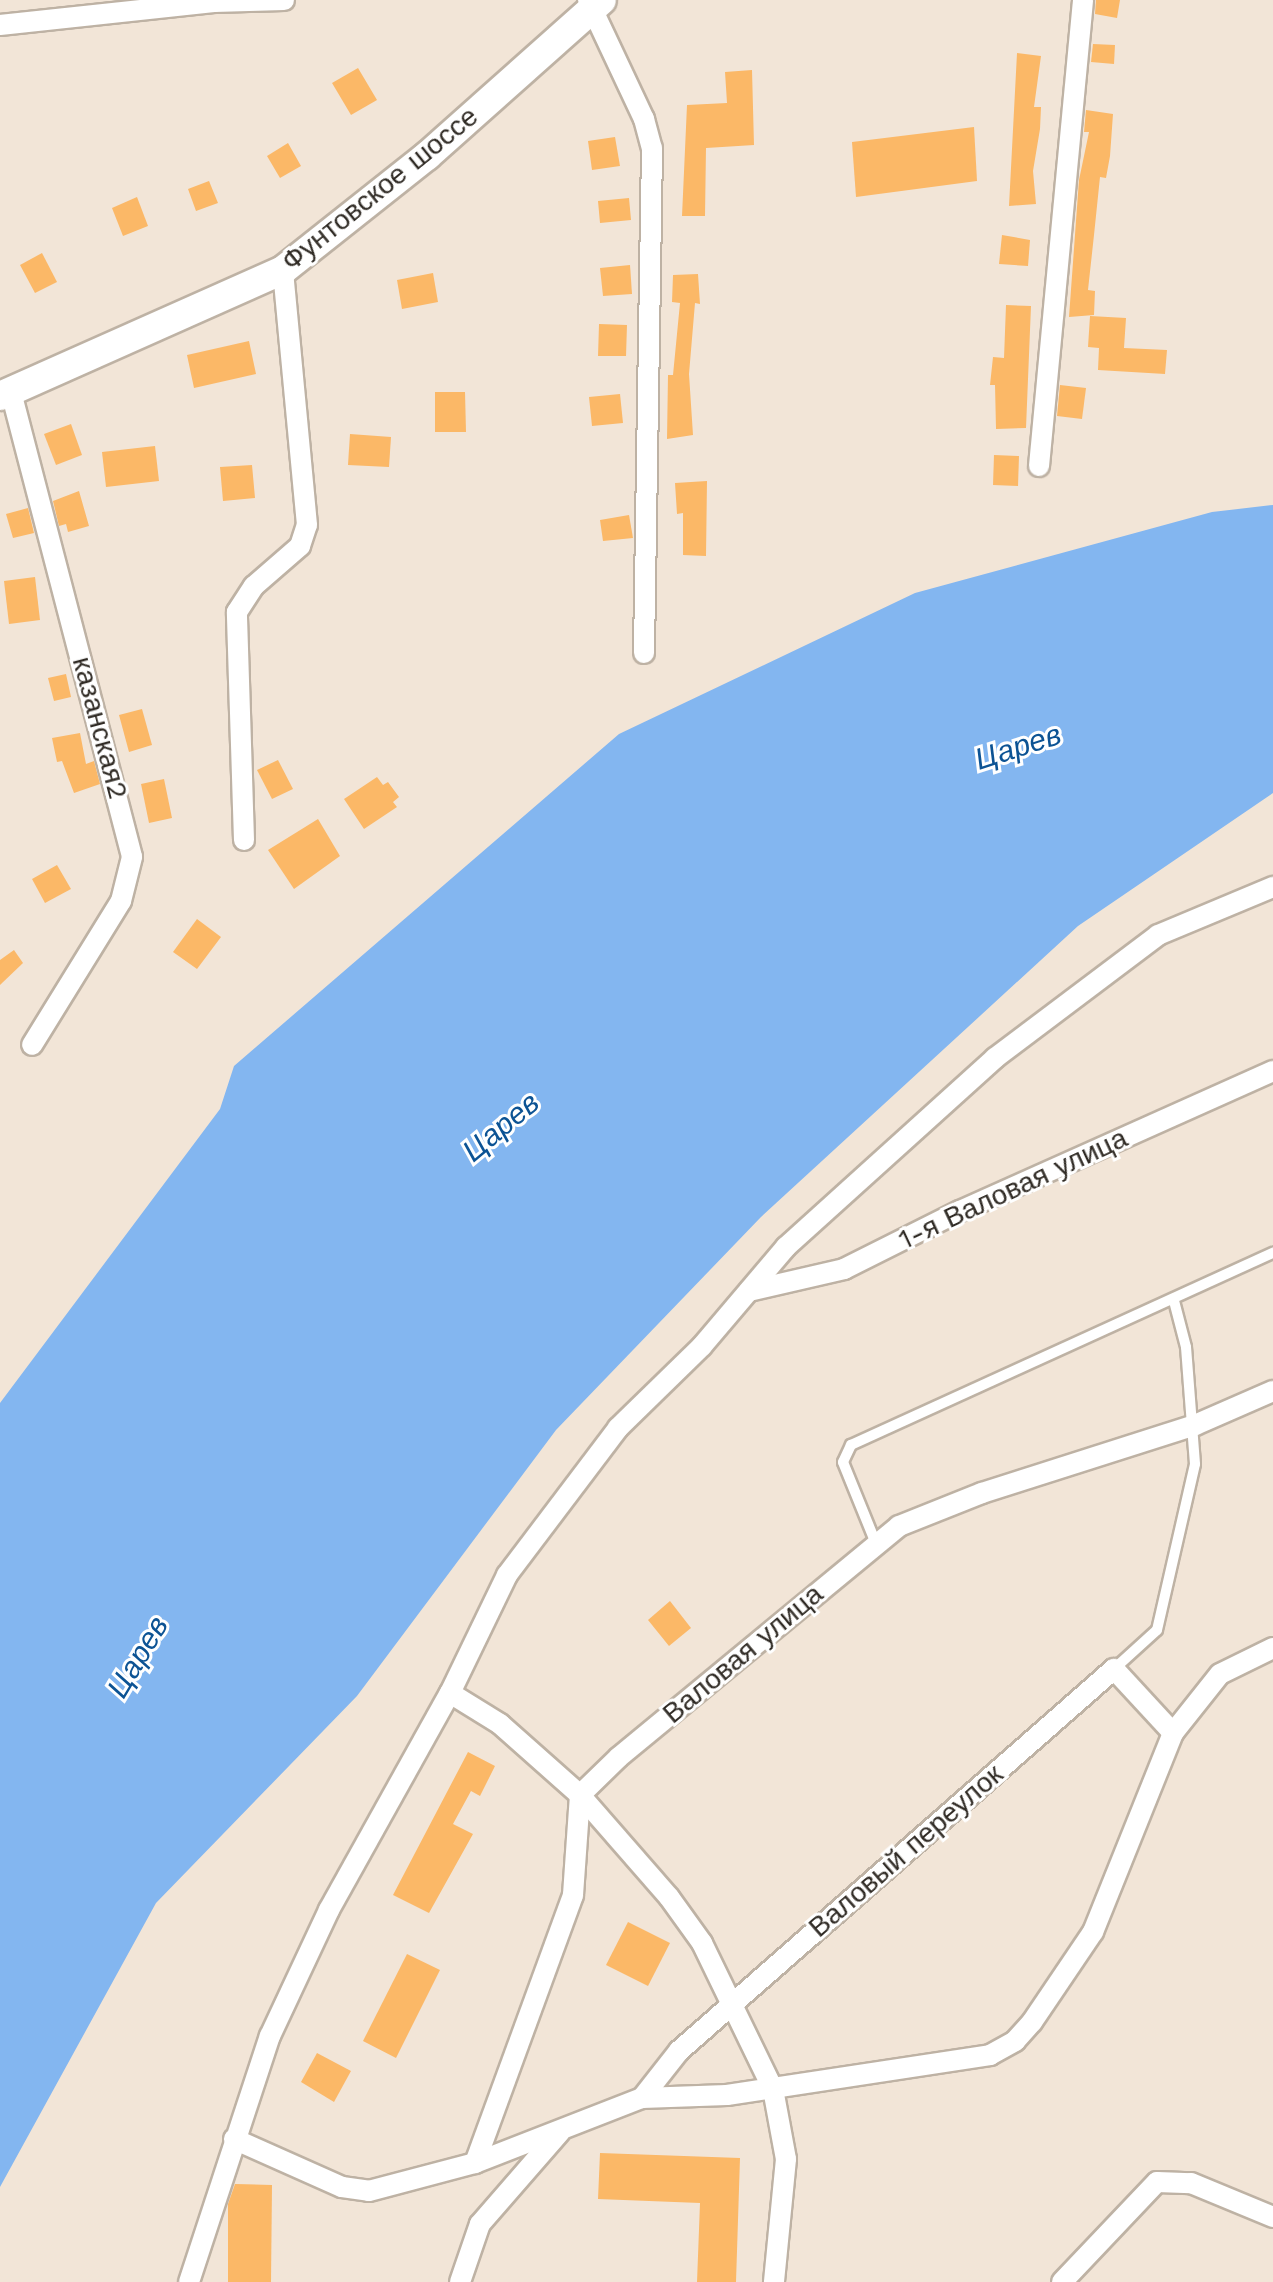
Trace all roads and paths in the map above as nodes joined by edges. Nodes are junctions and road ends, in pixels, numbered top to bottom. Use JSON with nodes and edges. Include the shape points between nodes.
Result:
{"nodes":[{"id":1,"x":284,"y":0,"type":"edge"},
{"id":2,"x":1083,"y":0,"type":"edge"},
{"id":3,"x":595,"y":3,"type":"edge"},
{"id":4,"x":0,"y":25,"type":"edge"},
{"id":5,"x":283,"y":270,"type":"junction"},
{"id":6,"x":5,"y":394,"type":"edge"},
{"id":7,"x":1039,"y":466,"type":"dead end"},
{"id":8,"x":644,"y":653,"type":"dead end"},
{"id":9,"x":244,"y":840,"type":"dead end"},
{"id":10,"x":1273,"y":887,"type":"edge"},
{"id":11,"x":32,"y":1045,"type":"dead end"},
{"id":12,"x":1273,"y":1071,"type":"edge"},
{"id":13,"x":1273,"y":1253,"type":"edge"},
{"id":14,"x":749,"y":1291,"type":"junction"},
{"id":15,"x":1174,"y":1301,"type":"junction"},
{"id":16,"x":1273,"y":1391,"type":"edge"},
{"id":17,"x":1195,"y":1425,"type":"junction"},
{"id":18,"x":875,"y":1541,"type":"junction"},
{"id":19,"x":1273,"y":1648,"type":"edge"},
{"id":20,"x":1114,"y":1669,"type":"junction"},
{"id":21,"x":450,"y":1693,"type":"junction"},
{"id":22,"x":1173,"y":1733,"type":"junction"},
{"id":23,"x":580,"y":1795,"type":"junction"},
{"id":24,"x":731,"y":2004,"type":"junction"},
{"id":25,"x":773,"y":2089,"type":"junction"},
{"id":26,"x":642,"y":2098,"type":"junction"},
{"id":27,"x":563,"y":2129,"type":"junction"},
{"id":28,"x":234,"y":2139,"type":"junction"},
{"id":29,"x":475,"y":2163,"type":"junction"},
{"id":30,"x":1273,"y":2217,"type":"edge"},
{"id":31,"x":189,"y":2282,"type":"edge"},
{"id":32,"x":460,"y":2282,"type":"edge"},
{"id":33,"x":774,"y":2282,"type":"edge"},
{"id":34,"x":1062,"y":2282,"type":"edge"}],
"edges":[{"from":1,"to":4,"type":"street","via":[[214,2]]},
{"from":2,"to":7,"type":"street"},
{"from":3,"to":5,"type":"street","name":"Фунтовское шоссе","via":[[427,156]]},
{"from":3,"to":8,"type":"street","via":[[652,148]]},
{"from":5,"to":6,"type":"street","name":"Фунтовское шоссе"},
{"from":5,"to":9,"type":"street","via":[[307,525],[300,546],[254,586],[237,612]]},
{"from":6,"to":11,"type":"street","name":"казанская2","via":[[132,857],[121,901]]},
{"from":10,"to":14,"type":"street","via":[[1158,935],[995,1058],[786,1247]]},
{"from":12,"to":14,"type":"street","name":"1-я Валовая улица","via":[[960,1211],[844,1269]]},
{"from":13,"to":15,"type":"lane"},
{"from":14,"to":21,"type":"street","via":[[702,1346],[618,1428],[507,1575]]},
{"from":15,"to":17,"type":"lane"},
{"from":15,"to":18,"type":"lane","via":[[846,1449],[843,1462]]},
{"from":16,"to":17,"type":"street","name":"Валовая улица"},
{"from":17,"to":18,"type":"street","name":"Валовая улица","via":[[982,1493]]},
{"from":17,"to":20,"type":"lane","via":[[1195,1464],[1167,1602],[1157,1630]]},
{"from":18,"to":23,"type":"street","name":"Валовая улица"},
{"from":19,"to":22,"type":"street","via":[[1220,1674]]},
{"from":20,"to":22,"type":"street"},
{"from":20,"to":24,"type":"street","name":"Валовый переулок"},
{"from":21,"to":23,"type":"street","via":[[500,1724]]},
{"from":21,"to":28,"type":"street","via":[[329,1910],[270,2036]]},
{"from":22,"to":25,"type":"street","via":[[1102,1915],[1015,2041],[990,2055],[935,2067]]},
{"from":23,"to":24,"type":"street","via":[[678,1908],[702,1943]]},
{"from":23,"to":29,"type":"street","via":[[573,1895]]},
{"from":24,"to":25,"type":"street"},
{"from":24,"to":26,"type":"street","name":"Валовый переулок","via":[[679,2051]]},
{"from":25,"to":26,"type":"street"},
{"from":25,"to":33,"type":"street","via":[[786,2159]]},
{"from":26,"to":27,"type":"street"},
{"from":27,"to":29,"type":"street"},
{"from":27,"to":32,"type":"street","via":[[480,2224]]},
{"from":28,"to":29,"type":"street","via":[[342,2187],[369,2191]]},
{"from":28,"to":31,"type":"street"},
{"from":30,"to":34,"type":"street","via":[[1191,2183],[1157,2182]]}]}
